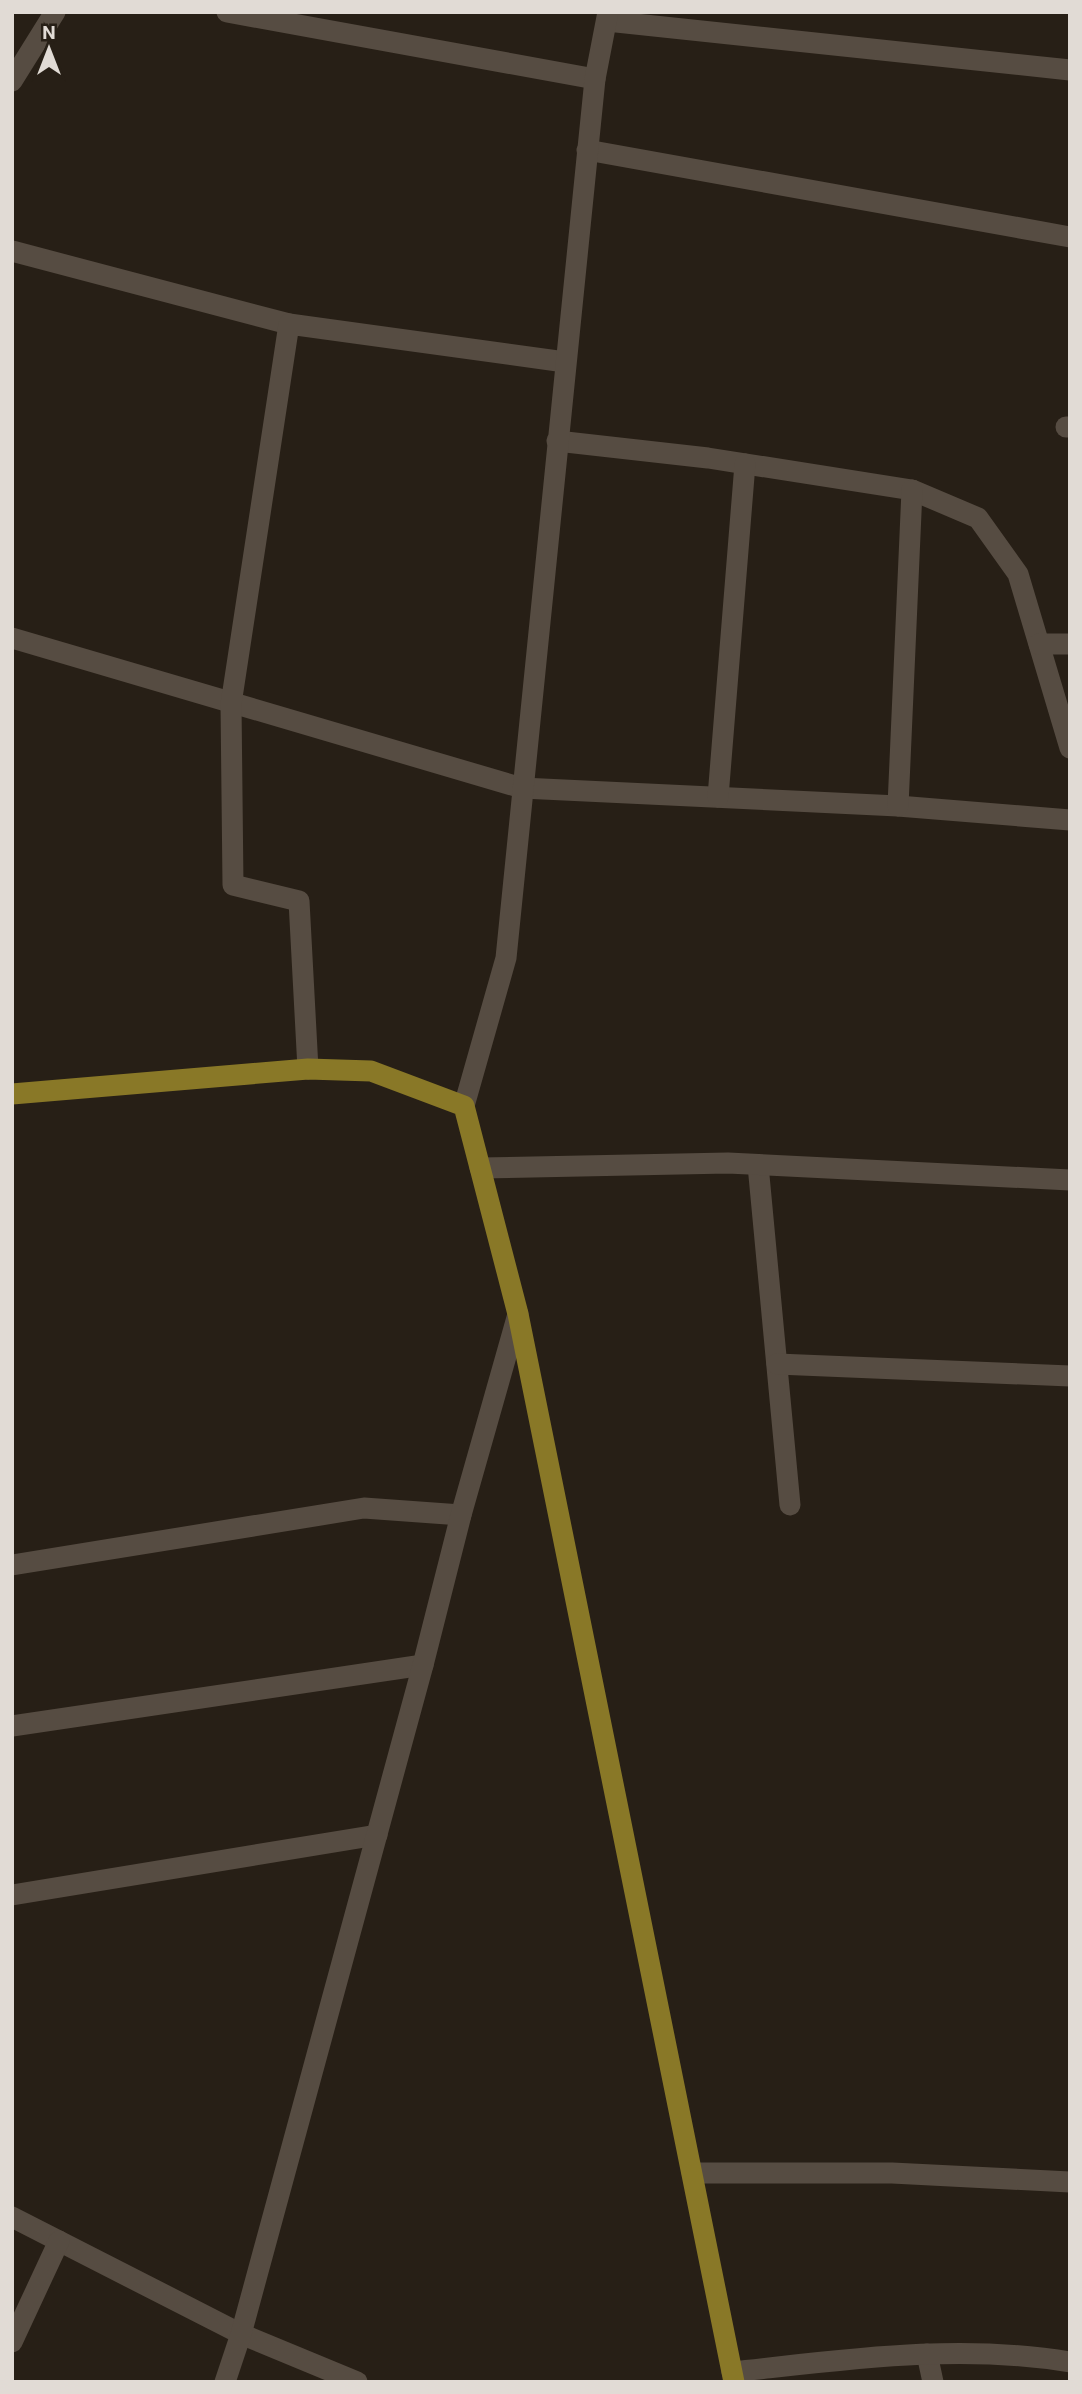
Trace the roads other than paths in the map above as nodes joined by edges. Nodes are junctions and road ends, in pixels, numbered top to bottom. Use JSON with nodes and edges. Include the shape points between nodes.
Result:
{"nodes":[{"id":1,"x":55,"y":12,"type":"edge"},
{"id":2,"x":227,"y":12,"type":"edge"},
{"id":3,"x":608,"y":17,"type":"edge"},
{"id":4,"x":1070,"y":70,"type":"edge"},
{"id":5,"x":595,"y":79,"type":"junction"},
{"id":6,"x":12,"y":81,"type":"edge"},
{"id":7,"x":587,"y":150,"type":"junction"},
{"id":8,"x":1070,"y":237,"type":"edge"},
{"id":9,"x":12,"y":251,"type":"edge"},
{"id":10,"x":289,"y":324,"type":"junction"},
{"id":11,"x":565,"y":362,"type":"junction"},
{"id":12,"x":557,"y":441,"type":"junction"},
{"id":13,"x":745,"y":464,"type":"junction"},
{"id":14,"x":912,"y":491,"type":"junction"},
{"id":15,"x":12,"y":638,"type":"edge"},
{"id":16,"x":1039,"y":644,"type":"junction"},
{"id":17,"x":1070,"y":644,"type":"edge"},
{"id":18,"x":231,"y":704,"type":"junction"},
{"id":19,"x":1070,"y":748,"type":"edge"},
{"id":20,"x":522,"y":788,"type":"junction"},
{"id":21,"x":718,"y":797,"type":"junction"},
{"id":22,"x":898,"y":806,"type":"junction"},
{"id":23,"x":1070,"y":820,"type":"edge"},
{"id":24,"x":308,"y":1069,"type":"junction"},
{"id":25,"x":12,"y":1094,"type":"edge"},
{"id":26,"x":464,"y":1106,"type":"junction"},
{"id":27,"x":758,"y":1165,"type":"junction"},
{"id":28,"x":480,"y":1168,"type":"junction"},
{"id":29,"x":1070,"y":1180,"type":"edge"},
{"id":30,"x":518,"y":1314,"type":"junction"},
{"id":31,"x":777,"y":1364,"type":"junction"},
{"id":32,"x":1070,"y":1376,"type":"edge"},
{"id":33,"x":790,"y":1505,"type":"dead end"},
{"id":34,"x":461,"y":1515,"type":"junction"},
{"id":35,"x":12,"y":1565,"type":"edge"},
{"id":36,"x":423,"y":1665,"type":"junction"},
{"id":37,"x":12,"y":1726,"type":"edge"},
{"id":38,"x":377,"y":1835,"type":"junction"},
{"id":39,"x":12,"y":1895,"type":"edge"},
{"id":40,"x":692,"y":2173,"type":"junction"},
{"id":41,"x":1070,"y":2182,"type":"edge"},
{"id":42,"x":12,"y":2217,"type":"edge"},
{"id":43,"x":59,"y":2241,"type":"junction"},
{"id":44,"x":241,"y":2334,"type":"junction"},
{"id":45,"x":12,"y":2342,"type":"edge"},
{"id":46,"x":927,"y":2354,"type":"junction"},
{"id":47,"x":1070,"y":2362,"type":"edge"},
{"id":48,"x":733,"y":2377,"type":"edge"},
{"id":49,"x":225,"y":2382,"type":"edge"},
{"id":50,"x":357,"y":2382,"type":"edge"},
{"id":51,"x":933,"y":2382,"type":"edge"}],
"edges":[{"from":1,"to":6,"type":"street"},
{"from":2,"to":5,"type":"street"},
{"from":3,"to":4,"type":"street"},
{"from":3,"to":5,"type":"street"},
{"from":5,"to":7,"type":"street"},
{"from":7,"to":8,"type":"street"},
{"from":7,"to":11,"type":"street"},
{"from":9,"to":10,"type":"street"},
{"from":10,"to":11,"type":"street"},
{"from":10,"to":18,"type":"street"},
{"from":11,"to":12,"type":"street"},
{"from":12,"to":13,"type":"street"},
{"from":12,"to":20,"type":"street"},
{"from":13,"to":14,"type":"street"},
{"from":13,"to":21,"type":"street"},
{"from":14,"to":16,"type":"street","via":[[978,518],[1018,574]]},
{"from":14,"to":22,"type":"street"},
{"from":15,"to":18,"type":"street"},
{"from":16,"to":17,"type":"street"},
{"from":16,"to":19,"type":"street"},
{"from":18,"to":20,"type":"street"},
{"from":18,"to":24,"type":"street","via":[[233,885],[299,901]]},
{"from":20,"to":21,"type":"street"},
{"from":20,"to":26,"type":"street","via":[[506,958]]},
{"from":21,"to":22,"type":"street"},
{"from":22,"to":23,"type":"street"},
{"from":24,"to":25,"type":"main road"},
{"from":24,"to":26,"type":"main road","via":[[371,1071]]},
{"from":26,"to":28,"type":"main road"},
{"from":27,"to":28,"type":"street"},
{"from":27,"to":29,"type":"street"},
{"from":27,"to":31,"type":"street"},
{"from":28,"to":30,"type":"main road"},
{"from":30,"to":34,"type":"street"},
{"from":30,"to":40,"type":"main road"},
{"from":31,"to":32,"type":"street"},
{"from":31,"to":33,"type":"street"},
{"from":34,"to":35,"type":"street","via":[[364,1508]]},
{"from":34,"to":36,"type":"street"},
{"from":36,"to":37,"type":"street"},
{"from":36,"to":38,"type":"street"},
{"from":38,"to":39,"type":"street"},
{"from":38,"to":44,"type":"street"},
{"from":40,"to":41,"type":"street","via":[[892,2173]]},
{"from":40,"to":48,"type":"main road"},
{"from":42,"to":43,"type":"street"},
{"from":43,"to":44,"type":"street"},
{"from":43,"to":45,"type":"street"},
{"from":44,"to":49,"type":"street"},
{"from":44,"to":50,"type":"street"},
{"from":46,"to":47,"type":"street","via":[[1030,2356]]},
{"from":46,"to":48,"type":"street","via":[[896,2354]]},
{"from":46,"to":51,"type":"street"}]}
